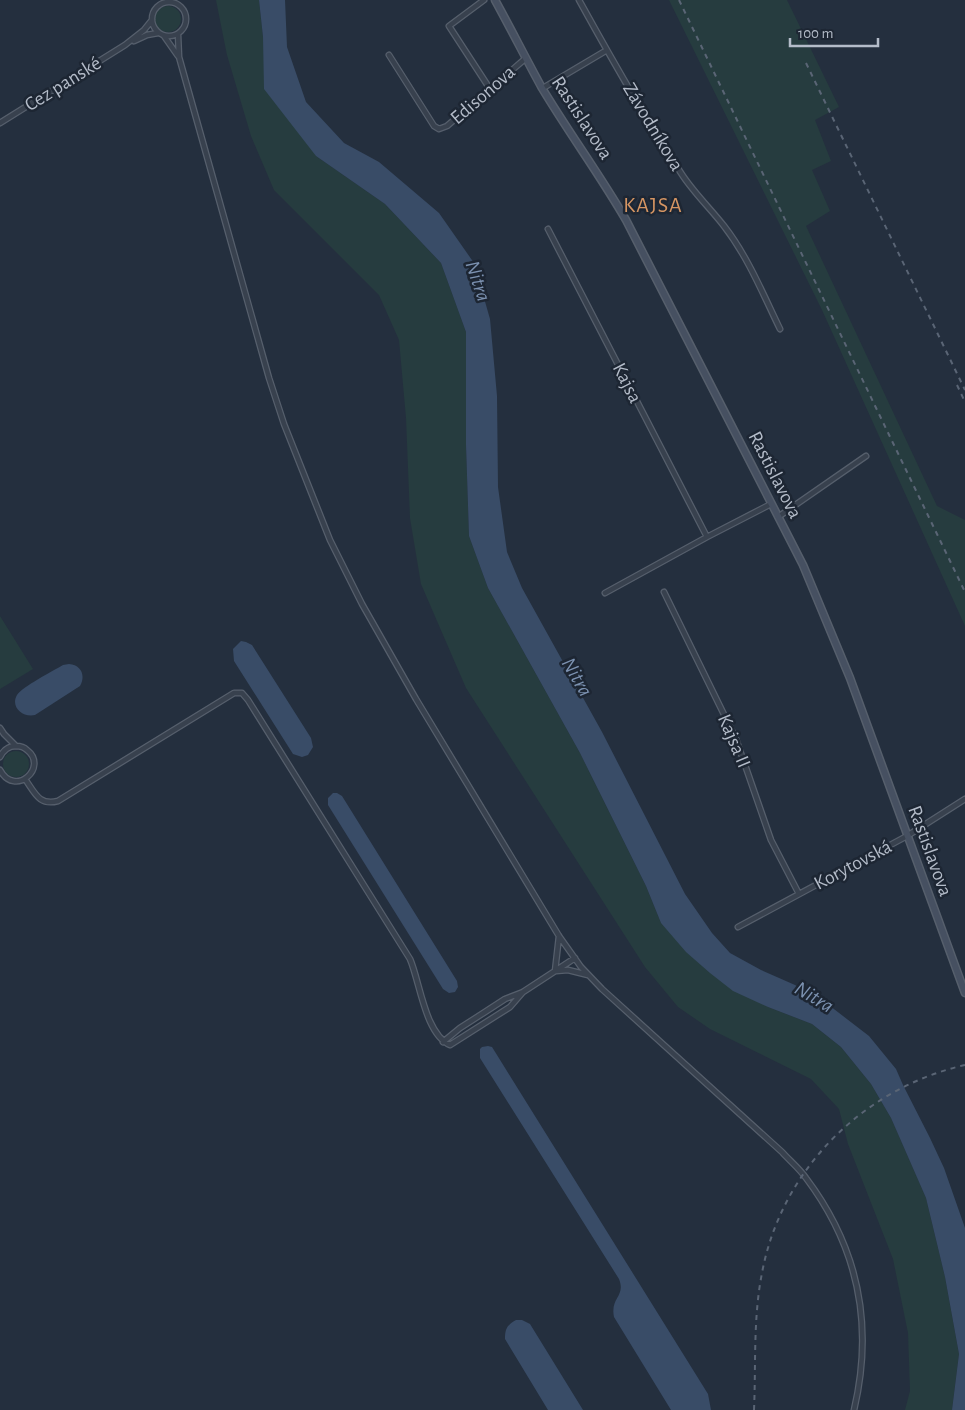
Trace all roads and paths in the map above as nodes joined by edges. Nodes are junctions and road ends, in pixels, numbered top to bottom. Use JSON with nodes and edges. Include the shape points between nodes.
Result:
{"nodes":[{"id":1,"x":157,"y":0,"type":"edge"},
{"id":2,"x":484,"y":0,"type":"edge"},
{"id":3,"x":496,"y":0,"type":"edge"},
{"id":4,"x":579,"y":0,"type":"edge"},
{"id":5,"x":170,"y":1,"type":"edge"},
{"id":6,"x":157,"y":7,"type":"junction"},
{"id":7,"x":152,"y":20,"type":"junction"},
{"id":8,"x":158,"y":33,"type":"junction"},
{"id":9,"x":178,"y":34,"type":"junction"},
{"id":10,"x":164,"y":36,"type":"junction"},
{"id":11,"x":125,"y":44,"type":"junction"},
{"id":12,"x":607,"y":50,"type":"junction"},
{"id":13,"x":389,"y":54,"type":"dead end"},
{"id":14,"x":179,"y":57,"type":"junction"},
{"id":15,"x":526,"y":58,"type":"junction"},
{"id":16,"x":542,"y":88,"type":"junction"},
{"id":17,"x":490,"y":89,"type":"junction"},
{"id":18,"x":0,"y":123,"type":"edge"},
{"id":19,"x":548,"y":229,"type":"dead end"},
{"id":20,"x":780,"y":329,"type":"dead end"},
{"id":21,"x":866,"y":456,"type":"dead end"},
{"id":22,"x":771,"y":504,"type":"junction"},
{"id":23,"x":778,"y":517,"type":"junction"},
{"id":24,"x":707,"y":537,"type":"junction"},
{"id":25,"x":664,"y":592,"type":"dead end"},
{"id":26,"x":605,"y":593,"type":"dead end"},
{"id":27,"x":0,"y":728,"type":"edge"},
{"id":28,"x":16,"y":746,"type":"junction"},
{"id":29,"x":0,"y":754,"type":"edge"},
{"id":30,"x":0,"y":770,"type":"edge"},
{"id":31,"x":25,"y":779,"type":"junction"},
{"id":32,"x":965,"y":799,"type":"edge"},
{"id":33,"x":907,"y":836,"type":"junction"},
{"id":34,"x":799,"y":894,"type":"junction"},
{"id":35,"x":738,"y":926,"type":"dead end"},
{"id":36,"x":559,"y":936,"type":"junction"},
{"id":37,"x":575,"y":958,"type":"junction"},
{"id":38,"x":555,"y":971,"type":"junction"},
{"id":39,"x":588,"y":975,"type":"junction"},
{"id":40,"x":522,"y":992,"type":"junction"},
{"id":41,"x":965,"y":993,"type":"edge"},
{"id":42,"x":444,"y":1042,"type":"junction"},
{"id":43,"x":854,"y":1410,"type":"edge"}],
"edges":[{"from":1,"to":6,"type":"street"},
{"from":2,"to":17,"type":"street","via":[[449,26]]},
{"from":3,"to":15,"type":"street","name":"Rastislavova"},
{"from":4,"to":12,"type":"street","name":"Závodníkova"},
{"from":5,"to":6,"type":"street"},
{"from":5,"to":9,"type":"street","via":[[178,4],[186,15],[186,23]]},
{"from":6,"to":7,"type":"street"},
{"from":7,"to":8,"type":"street"},
{"from":7,"to":11,"type":"street","name":"Cez panské"},
{"from":8,"to":10,"type":"street"},
{"from":8,"to":11,"type":"street","name":"Cez panské"},
{"from":9,"to":10,"type":"street"},
{"from":9,"to":14,"type":"street"},
{"from":10,"to":14,"type":"street"},
{"from":11,"to":18,"type":"street","name":"Cez panské"},
{"from":12,"to":16,"type":"street"},
{"from":12,"to":20,"type":"street","name":"Závodníkova","via":[[681,173],[724,226],[749,264]]},
{"from":13,"to":17,"type":"street","name":"Edisonova","via":[[438,129],[448,126]]},
{"from":14,"to":36,"type":"street","via":[[269,378],[330,540],[416,699]]},
{"from":15,"to":16,"type":"street","name":"Rastislavova"},
{"from":15,"to":17,"type":"street","name":"Edisonova"},
{"from":16,"to":22,"type":"street","name":"Rastislavova","via":[[626,220]]},
{"from":19,"to":24,"type":"street","name":"Kajsa"},
{"from":21,"to":23,"type":"street"},
{"from":22,"to":23,"type":"street","name":"Rastislavova"},
{"from":22,"to":24,"type":"street"},
{"from":23,"to":33,"type":"street","name":"Rastislavova","via":[[828,624]]},
{"from":24,"to":26,"type":"street"},
{"from":25,"to":34,"type":"street","name":"Kajsa II","via":[[736,739],[771,840]]},
{"from":27,"to":28,"type":"street"},
{"from":28,"to":29,"type":"street"},
{"from":28,"to":31,"type":"street","via":[[30,752],[34,759],[31,774]]},
{"from":30,"to":31,"type":"street","via":[[12,781]]},
{"from":31,"to":42,"type":"street","via":[[41,800],[58,802],[234,694],[242,694],[410,959],[428,1017]]},
{"from":32,"to":33,"type":"street","name":"Korytovská"},
{"from":33,"to":34,"type":"street","name":"Korytovská"},
{"from":33,"to":41,"type":"street","name":"Rastislavova"},
{"from":34,"to":35,"type":"street","name":"Korytovská"},
{"from":36,"to":37,"type":"street"},
{"from":36,"to":38,"type":"street"},
{"from":37,"to":38,"type":"street"},
{"from":37,"to":39,"type":"street"},
{"from":38,"to":39,"type":"street","via":[[568,970]]},
{"from":38,"to":40,"type":"street"},
{"from":39,"to":43,"type":"street","via":[[782,1152],[820,1199],[843,1240],[861,1307],[863,1346]]},
{"from":40,"to":42,"type":"street","via":[[460,1028]]},
{"from":40,"to":42,"type":"street","via":[[510,1007],[490,1020],[450,1044]]}]}
